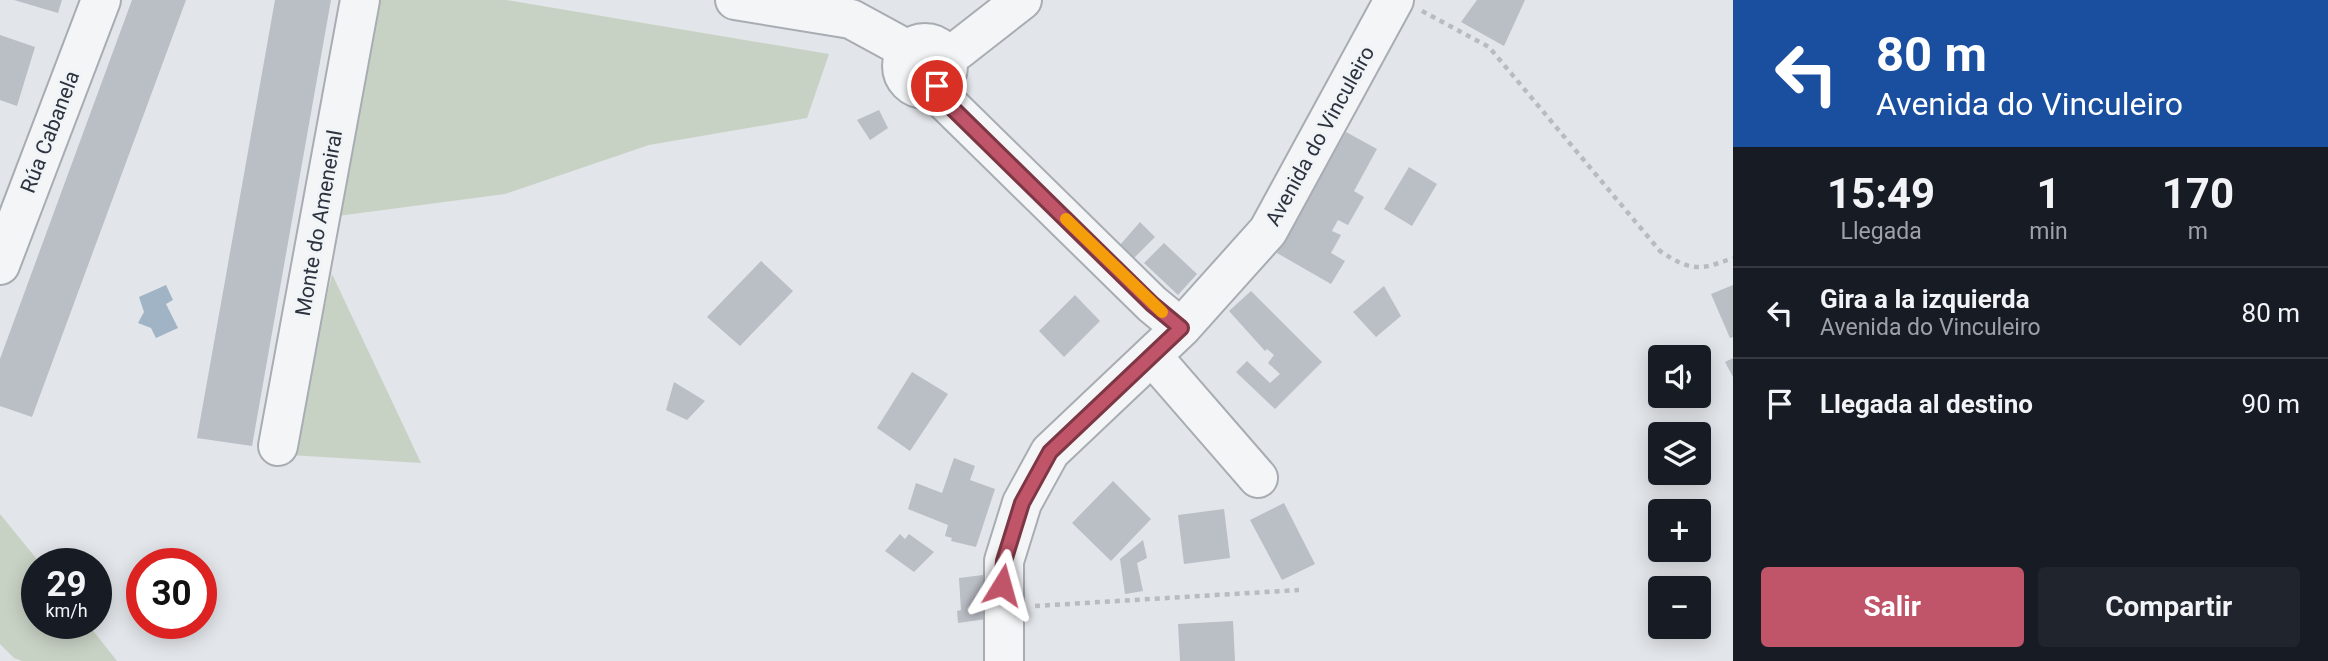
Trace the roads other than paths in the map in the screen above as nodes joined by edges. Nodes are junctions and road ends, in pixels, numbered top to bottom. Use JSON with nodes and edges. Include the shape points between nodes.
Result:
{"nodes":[{"id":1,"x":101,"y":0,"type":"edge"},
{"id":2,"x":360,"y":0,"type":"edge"},
{"id":3,"x":735,"y":0,"type":"edge"},
{"id":4,"x":1022,"y":0,"type":"edge"},
{"id":5,"x":1404,"y":3,"type":"edge"},
{"id":6,"x":942,"y":70,"type":"junction"},
{"id":7,"x":0,"y":265,"type":"edge"},
{"id":8,"x":1181,"y":328,"type":"junction"},
{"id":9,"x":1152,"y":356,"type":"junction"},
{"id":10,"x":278,"y":446,"type":"dead end"},
{"id":11,"x":1258,"y":478,"type":"dead end"},
{"id":12,"x":1004,"y":661,"type":"edge"}],
"edges":[{"from":1,"to":7,"type":"street","name":"Rúa Cabanela"},
{"from":2,"to":10,"type":"street","name":"Monte do Ameneiral"},
{"from":3,"to":6,"type":"street","via":[[851,19],[908,50],[928,43]]},
{"from":4,"to":6,"type":"street","via":[[958,50]]},
{"from":5,"to":8,"type":"street","name":"Avenida do Vinculeiro","via":[[1268,231]]},
{"from":6,"to":8,"type":"street","via":[[944,100]]},
{"from":8,"to":9,"type":"street","name":"Avenida do Vinculeiro"},
{"from":9,"to":11,"type":"street"},
{"from":9,"to":12,"type":"street","name":"Avenida do Vinculeiro","via":[[1050,452],[1022,503],[1004,561]]}]}
